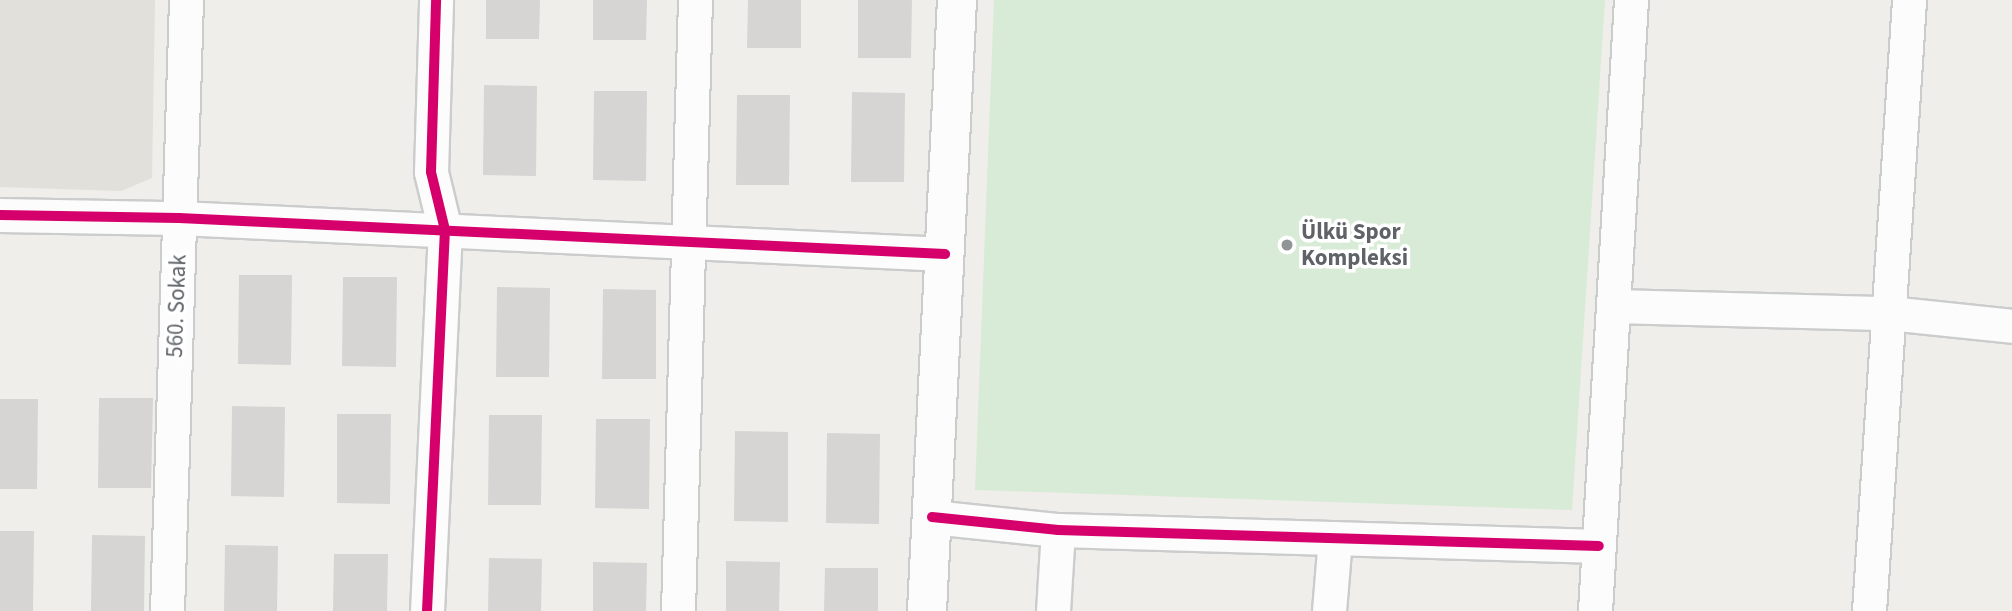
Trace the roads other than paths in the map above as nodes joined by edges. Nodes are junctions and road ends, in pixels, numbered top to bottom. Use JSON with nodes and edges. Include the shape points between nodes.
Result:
{"nodes":[{"id":1,"x":186,"y":0,"type":"edge"},
{"id":2,"x":436,"y":0,"type":"edge"},
{"id":3,"x":695,"y":0,"type":"edge"},
{"id":4,"x":957,"y":0,"type":"edge"},
{"id":5,"x":1631,"y":0,"type":"edge"},
{"id":6,"x":1909,"y":0,"type":"edge"},
{"id":7,"x":0,"y":215,"type":"edge"},
{"id":8,"x":179,"y":218,"type":"junction"},
{"id":9,"x":445,"y":230,"type":"junction"},
{"id":10,"x":687,"y":242,"type":"junction"},
{"id":11,"x":945,"y":254,"type":"junction"},
{"id":12,"x":1614,"y":306,"type":"junction"},
{"id":13,"x":1889,"y":313,"type":"junction"},
{"id":14,"x":2012,"y":326,"type":"edge"},
{"id":15,"x":932,"y":517,"type":"junction"},
{"id":16,"x":1058,"y":530,"type":"junction"},
{"id":17,"x":1335,"y":538,"type":"junction"},
{"id":18,"x":1599,"y":546,"type":"junction"},
{"id":19,"x":167,"y":611,"type":"edge"},
{"id":20,"x":427,"y":611,"type":"edge"},
{"id":21,"x":678,"y":611,"type":"edge"},
{"id":22,"x":927,"y":611,"type":"edge"},
{"id":23,"x":1053,"y":611,"type":"edge"},
{"id":24,"x":1329,"y":611,"type":"edge"},
{"id":25,"x":1595,"y":611,"type":"edge"},
{"id":26,"x":1869,"y":611,"type":"edge"}],
"edges":[{"from":1,"to":8,"type":"street","name":"560. Sokak"},
{"from":2,"to":9,"type":"street","via":[[431,172]]},
{"from":3,"to":10,"type":"street"},
{"from":4,"to":11,"type":"street"},
{"from":5,"to":12,"type":"street"},
{"from":6,"to":13,"type":"street"},
{"from":7,"to":8,"type":"street"},
{"from":8,"to":9,"type":"street"},
{"from":8,"to":19,"type":"street","name":"560. Sokak"},
{"from":9,"to":10,"type":"street"},
{"from":9,"to":20,"type":"street"},
{"from":10,"to":11,"type":"street"},
{"from":10,"to":21,"type":"street"},
{"from":11,"to":15,"type":"street"},
{"from":12,"to":13,"type":"street"},
{"from":12,"to":18,"type":"street"},
{"from":13,"to":14,"type":"street"},
{"from":13,"to":26,"type":"street"},
{"from":15,"to":16,"type":"street"},
{"from":15,"to":22,"type":"street"},
{"from":16,"to":17,"type":"street"},
{"from":16,"to":23,"type":"street"},
{"from":17,"to":18,"type":"street"},
{"from":17,"to":24,"type":"street"},
{"from":18,"to":25,"type":"street"}]}
